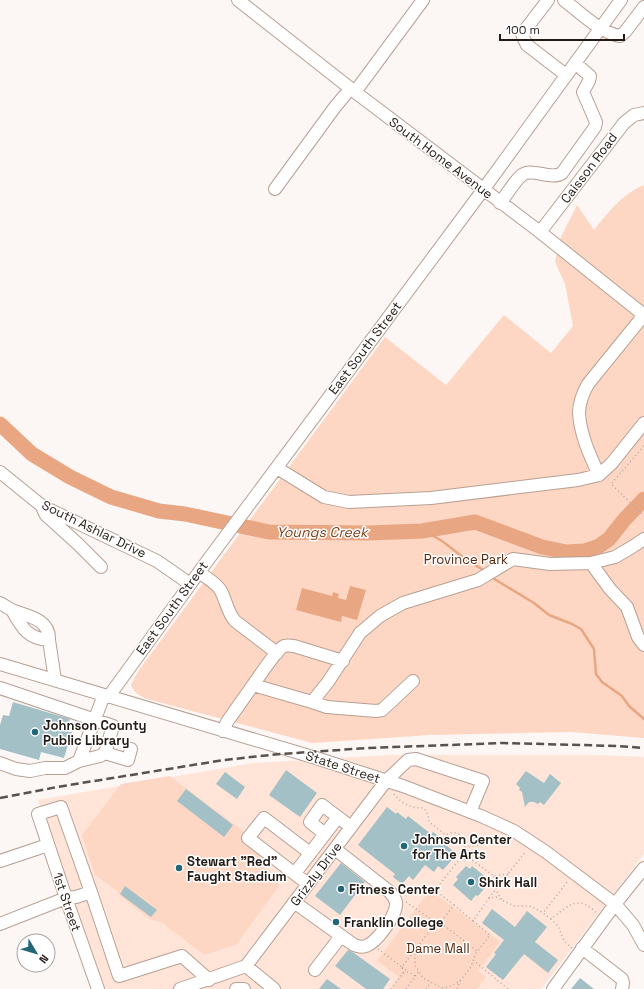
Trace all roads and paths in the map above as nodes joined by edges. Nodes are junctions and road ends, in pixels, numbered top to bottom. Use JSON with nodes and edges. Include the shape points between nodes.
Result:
{"nodes":[{"id":1,"x":238,"y":0,"type":"edge"},
{"id":2,"x":423,"y":0,"type":"edge"},
{"id":3,"x":548,"y":0,"type":"edge"},
{"id":4,"x":564,"y":0,"type":"edge"},
{"id":5,"x":622,"y":0,"type":"edge"},
{"id":6,"x":644,"y":6,"type":"edge"},
{"id":7,"x":600,"y":28,"type":"junction"},
{"id":8,"x":575,"y":63,"type":"junction"},
{"id":9,"x":566,"y":75,"type":"junction"},
{"id":10,"x":353,"y":90,"type":"junction"},
{"id":11,"x":644,"y":113,"type":"edge"},
{"id":12,"x":275,"y":188,"type":"dead end"},
{"id":13,"x":483,"y":190,"type":"junction"},
{"id":14,"x":500,"y":203,"type":"junction"},
{"id":15,"x":540,"y":232,"type":"junction"},
{"id":16,"x":644,"y":315,"type":"edge"},
{"id":17,"x":644,"y":423,"type":"edge"},
{"id":18,"x":644,"y":446,"type":"edge"},
{"id":19,"x":277,"y":468,"type":"junction"},
{"id":20,"x":0,"y":472,"type":"edge"},
{"id":21,"x":599,"y":475,"type":"junction"},
{"id":22,"x":42,"y":506,"type":"junction"},
{"id":23,"x":644,"y":516,"type":"edge"},
{"id":24,"x":644,"y":539,"type":"edge"},
{"id":25,"x":591,"y":562,"type":"junction"},
{"id":26,"x":101,"y":567,"type":"dead end"},
{"id":27,"x":200,"y":570,"type":"junction"},
{"id":28,"x":190,"y":584,"type":"junction"},
{"id":29,"x":0,"y":603,"type":"edge"},
{"id":30,"x":12,"y":610,"type":"junction"},
{"id":31,"x":49,"y":640,"type":"junction"},
{"id":32,"x":644,"y":645,"type":"edge"},
{"id":33,"x":277,"y":653,"type":"junction"},
{"id":34,"x":343,"y":661,"type":"junction"},
{"id":35,"x":1,"y":666,"type":"edge"},
{"id":36,"x":55,"y":680,"type":"junction"},
{"id":37,"x":413,"y":680,"type":"dead end"},
{"id":38,"x":253,"y":685,"type":"junction"},
{"id":39,"x":0,"y":688,"type":"edge"},
{"id":40,"x":106,"y":696,"type":"junction"},
{"id":41,"x":312,"y":702,"type":"junction"},
{"id":42,"x":94,"y":719,"type":"junction"},
{"id":43,"x":223,"y":731,"type":"junction"},
{"id":44,"x":131,"y":749,"type":"dead end"},
{"id":45,"x":104,"y":753,"type":"junction"},
{"id":46,"x":79,"y":761,"type":"junction"},
{"id":47,"x":0,"y":763,"type":"edge"},
{"id":48,"x":389,"y":786,"type":"junction"},
{"id":49,"x":470,"y":812,"type":"junction"},
{"id":50,"x":338,"y":817,"type":"junction"},
{"id":51,"x":351,"y":827,"type":"junction"},
{"id":52,"x":507,"y":828,"type":"junction"},
{"id":53,"x":325,"y":834,"type":"junction"},
{"id":54,"x":532,"y":843,"type":"junction"},
{"id":55,"x":48,"y":845,"type":"junction"},
{"id":56,"x":465,"y":847,"type":"junction"},
{"id":57,"x":335,"y":849,"type":"junction"},
{"id":58,"x":310,"y":853,"type":"junction"},
{"id":59,"x":460,"y":859,"type":"junction"},
{"id":60,"x":472,"y":860,"type":"junction"},
{"id":61,"x":0,"y":861,"type":"edge"},
{"id":62,"x":644,"y":868,"type":"edge"},
{"id":63,"x":295,"y":873,"type":"junction"},
{"id":64,"x":573,"y":873,"type":"junction"},
{"id":65,"x":508,"y":874,"type":"junction"},
{"id":66,"x":494,"y":876,"type":"junction"},
{"id":67,"x":308,"y":884,"type":"junction"},
{"id":68,"x":496,"y":889,"type":"junction"},
{"id":69,"x":91,"y":892,"type":"junction"},
{"id":70,"x":66,"y":898,"type":"junction"},
{"id":71,"x":489,"y":898,"type":"junction"},
{"id":72,"x":503,"y":901,"type":"junction"},
{"id":73,"x":294,"y":902,"type":"junction"},
{"id":74,"x":406,"y":902,"type":"dead end"},
{"id":75,"x":615,"y":904,"type":"junction"},
{"id":76,"x":454,"y":905,"type":"junction"},
{"id":77,"x":543,"y":913,"type":"junction"},
{"id":78,"x":600,"y":915,"type":"dead end"},
{"id":79,"x":551,"y":919,"type":"junction"},
{"id":80,"x":472,"y":920,"type":"junction"},
{"id":81,"x":441,"y":922,"type":"junction"},
{"id":82,"x":0,"y":924,"type":"edge"},
{"id":83,"x":437,"y":927,"type":"junction"},
{"id":84,"x":341,"y":936,"type":"junction"},
{"id":85,"x":644,"y":945,"type":"edge"},
{"id":86,"x":375,"y":946,"type":"dead end"},
{"id":87,"x":418,"y":946,"type":"junction"},
{"id":88,"x":578,"y":949,"type":"junction"},
{"id":89,"x":477,"y":951,"type":"junction"},
{"id":90,"x":473,"y":960,"type":"junction"},
{"id":91,"x":246,"y":966,"type":"junction"},
{"id":92,"x":402,"y":967,"type":"junction"},
{"id":93,"x":315,"y":970,"type":"dead end"},
{"id":94,"x":409,"y":972,"type":"junction"},
{"id":95,"x":418,"y":972,"type":"junction"},
{"id":96,"x":403,"y":973,"type":"junction"},
{"id":97,"x":415,"y":976,"type":"junction"},
{"id":98,"x":209,"y":980,"type":"junction"},
{"id":99,"x":460,"y":982,"type":"junction"},
{"id":100,"x":431,"y":983,"type":"junction"},
{"id":101,"x":443,"y":988,"type":"edge"},
{"id":102,"x":98,"y":989,"type":"edge"},
{"id":103,"x":180,"y":989,"type":"edge"},
{"id":104,"x":236,"y":989,"type":"edge"},
{"id":105,"x":244,"y":989,"type":"edge"},
{"id":106,"x":274,"y":989,"type":"edge"},
{"id":107,"x":391,"y":989,"type":"edge"},
{"id":108,"x":406,"y":989,"type":"edge"},
{"id":109,"x":426,"y":989,"type":"edge"},
{"id":110,"x":457,"y":989,"type":"edge"},
{"id":111,"x":508,"y":989,"type":"edge"},
{"id":112,"x":553,"y":989,"type":"edge"},
{"id":113,"x":622,"y":989,"type":"edge"}],
"edges":[{"from":1,"to":10,"type":"street","name":"South Home Avenue"},
{"from":2,"to":10,"type":"street"},
{"from":3,"to":9,"type":"street","via":[[522,34],[528,45]]},
{"from":4,"to":7,"type":"street"},
{"from":5,"to":7,"type":"street","name":"East South Street"},
{"from":6,"to":7,"type":"street","via":[[620,36]]},
{"from":7,"to":8,"type":"street","name":"East South Street"},
{"from":8,"to":9,"type":"street","name":"East South Street"},
{"from":8,"to":14,"type":"street","via":[[590,76],[590,81],[582,92],[596,122],[595,127],[562,173],[556,176],[529,172],[522,174]]},
{"from":9,"to":13,"type":"street","name":"East South Street"},
{"from":10,"to":12,"type":"street","via":[[335,107]]},
{"from":10,"to":13,"type":"street","name":"South Home Avenue"},
{"from":11,"to":15,"type":"street","name":"Caisson Road","via":[[634,115],[624,123]]},
{"from":13,"to":14,"type":"street","name":"South Home Avenue"},
{"from":13,"to":19,"type":"street","name":"East South Street"},
{"from":14,"to":15,"type":"street","name":"South Home Avenue"},
{"from":15,"to":16,"type":"street","name":"South Home Avenue"},
{"from":16,"to":21,"type":"street","via":[[588,384],[582,396],[579,413],[582,430]]},
{"from":17,"to":21,"type":"street"},
{"from":18,"to":23,"type":"path","via":[[611,484]]},
{"from":19,"to":21,"type":"street","via":[[324,497],[349,502],[431,498],[578,480]]},
{"from":19,"to":27,"type":"street","name":"East South Street"},
{"from":20,"to":22,"type":"street","name":"South Ashlar Drive"},
{"from":22,"to":26,"type":"street","via":[[46,515]]},
{"from":22,"to":28,"type":"street","name":"South Ashlar Drive","via":[[157,561]]},
{"from":24,"to":25,"type":"street","via":[[615,556]]},
{"from":25,"to":32,"type":"street","via":[[610,589],[627,607],[638,637]]},
{"from":25,"to":34,"type":"street","via":[[550,564],[512,559],[478,580],[403,603],[380,616],[355,640]]},
{"from":27,"to":28,"type":"street","name":"East South Street"},
{"from":27,"to":33,"type":"street","via":[[218,587],[235,621]]},
{"from":28,"to":40,"type":"street","name":"East South Street"},
{"from":29,"to":30,"type":"street"},
{"from":30,"to":31,"type":"street","via":[[27,633],[34,638]]},
{"from":30,"to":31,"type":"street","via":[[36,619],[44,625],[50,634]]},
{"from":31,"to":36,"type":"street"},
{"from":33,"to":34,"type":"street","via":[[286,645]]},
{"from":33,"to":38,"type":"street"},
{"from":34,"to":41,"type":"street"},
{"from":35,"to":36,"type":"street","name":"State Street"},
{"from":36,"to":40,"type":"street","name":"State Street"},
{"from":37,"to":41,"type":"street","via":[[382,710],[327,707]]},
{"from":38,"to":41,"type":"street"},
{"from":38,"to":43,"type":"street"},
{"from":39,"to":42,"type":"street"},
{"from":40,"to":42,"type":"street","name":"East South Street"},
{"from":40,"to":43,"type":"street","name":"State Street"},
{"from":42,"to":45,"type":"street","via":[[112,726]]},
{"from":42,"to":46,"type":"street","name":"East South Street"},
{"from":43,"to":48,"type":"street","name":"State Street","via":[[316,758]]},
{"from":44,"to":45,"type":"street","via":[[128,760]]},
{"from":45,"to":46,"type":"street"},
{"from":46,"to":47,"type":"street","via":[[65,768],[30,771]]},
{"from":48,"to":49,"type":"street","name":"State Street"},
{"from":48,"to":49,"type":"street","name":"Grizzly Drive","via":[[408,760],[416,759],[483,782]]},
{"from":48,"to":51,"type":"street","name":"Grizzly Drive"},
{"from":48,"to":56,"type":"path","via":[[406,805],[424,808],[429,822],[446,835],[458,833]]},
{"from":49,"to":52,"type":"street","name":"State Street"},
{"from":50,"to":51,"type":"street"},
{"from":50,"to":53,"type":"street"},
{"from":50,"to":53,"type":"street","via":[[322,805],[310,822]]},
{"from":51,"to":57,"type":"street","name":"Grizzly Drive"},
{"from":52,"to":54,"type":"street","name":"State Street"},
{"from":52,"to":56,"type":"path","via":[[500,837],[482,845]]},
{"from":53,"to":58,"type":"street"},
{"from":54,"to":64,"type":"street","name":"State Street"},
{"from":54,"to":65,"type":"path"},
{"from":55,"to":61,"type":"street"},
{"from":55,"to":69,"type":"street","name":"1st Street","via":[[38,814],[61,807]]},
{"from":55,"to":70,"type":"street","name":"1st Street"},
{"from":56,"to":59,"type":"path"},
{"from":56,"to":60,"type":"path"},
{"from":57,"to":67,"type":"street","name":"Grizzly Drive"},
{"from":57,"to":84,"type":"street","via":[[390,892],[396,900],[391,918],[372,943],[364,947],[354,945]]},
{"from":58,"to":63,"type":"street"},
{"from":58,"to":63,"type":"street","via":[[264,818],[248,838]]},
{"from":59,"to":60,"type":"path"},
{"from":59,"to":76,"type":"path","via":[[435,890]]},
{"from":60,"to":66,"type":"path"},
{"from":62,"to":75,"type":"street"},
{"from":63,"to":67,"type":"street"},
{"from":64,"to":75,"type":"street","name":"State Street"},
{"from":64,"to":77,"type":"path"},
{"from":65,"to":66,"type":"path"},
{"from":65,"to":68,"type":"path"},
{"from":66,"to":68,"type":"path"},
{"from":67,"to":73,"type":"street","name":"Grizzly Drive"},
{"from":68,"to":71,"type":"path"},
{"from":68,"to":72,"type":"path"},
{"from":69,"to":70,"type":"street"},
{"from":69,"to":98,"type":"street","via":[[119,976],[182,956]]},
{"from":70,"to":82,"type":"street"},
{"from":70,"to":102,"type":"street","name":"1st Street"},
{"from":71,"to":72,"type":"path","via":[[496,897]]},
{"from":71,"to":80,"type":"path"},
{"from":72,"to":77,"type":"path","via":[[514,906],[529,906]]},
{"from":73,"to":84,"type":"street"},
{"from":73,"to":91,"type":"street","name":"Grizzly Drive"},
{"from":74,"to":83,"type":"path","via":[[431,919]]},
{"from":75,"to":85,"type":"street","name":"State Street","via":[[633,925]]},
{"from":75,"to":88,"type":"street"},
{"from":76,"to":80,"type":"path"},
{"from":76,"to":81,"type":"path"},
{"from":77,"to":79,"type":"path"},
{"from":78,"to":79,"type":"path","via":[[578,903]]},
{"from":79,"to":88,"type":"path","via":[[558,926],[564,941]]},
{"from":80,"to":89,"type":"path","via":[[490,934]]},
{"from":81,"to":83,"type":"path"},
{"from":81,"to":89,"type":"path"},
{"from":83,"to":87,"type":"path","via":[[429,932]]},
{"from":84,"to":93,"type":"street"},
{"from":86,"to":92,"type":"path"},
{"from":87,"to":92,"type":"path"},
{"from":87,"to":95,"type":"path","via":[[415,965]]},
{"from":88,"to":112,"type":"street"},
{"from":88,"to":113,"type":"street","via":[[622,979]]},
{"from":89,"to":90,"type":"path"},
{"from":90,"to":99,"type":"path","via":[[472,967]]},
{"from":90,"to":111,"type":"path"},
{"from":91,"to":98,"type":"street"},
{"from":91,"to":106,"type":"street"},
{"from":92,"to":94,"type":"path"},
{"from":92,"to":96,"type":"path"},
{"from":94,"to":96,"type":"path"},
{"from":94,"to":97,"type":"path"},
{"from":95,"to":97,"type":"path"},
{"from":95,"to":100,"type":"path"},
{"from":96,"to":107,"type":"path"},
{"from":97,"to":108,"type":"path"},
{"from":98,"to":103,"type":"street"},
{"from":99,"to":101,"type":"path"},
{"from":99,"to":110,"type":"path"},
{"from":100,"to":101,"type":"path"},
{"from":100,"to":109,"type":"path"},
{"from":104,"to":105,"type":"street"}]}
